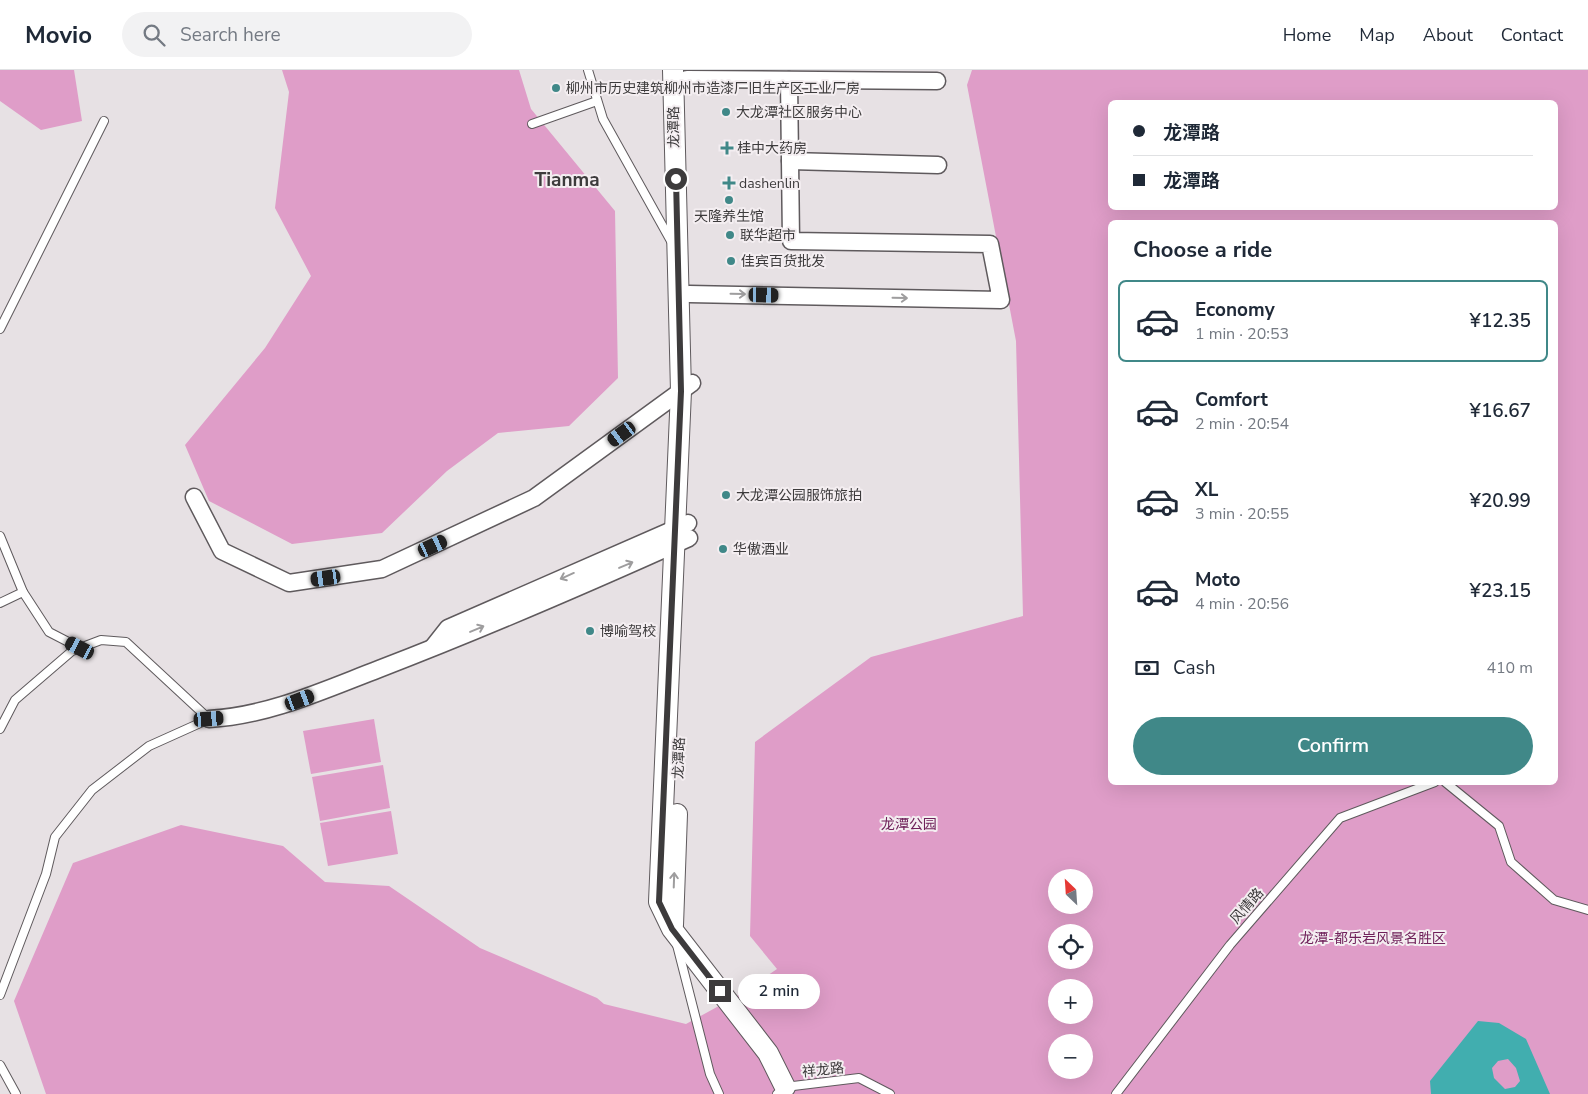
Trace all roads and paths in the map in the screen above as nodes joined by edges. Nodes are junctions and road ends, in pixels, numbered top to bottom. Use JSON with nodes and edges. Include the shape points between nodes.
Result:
{"nodes":[{"id":1,"x":588,"y":70,"type":"edge"},
{"id":2,"x":682,"y":73,"type":"edge"},
{"id":3,"x":790,"y":80,"type":"junction"},
{"id":4,"x":937,"y":81,"type":"dead end"},
{"id":5,"x":597,"y":101,"type":"junction"},
{"id":6,"x":104,"y":121,"type":"dead end"},
{"id":7,"x":532,"y":124,"type":"dead end"},
{"id":8,"x":790,"y":161,"type":"junction"},
{"id":9,"x":938,"y":164,"type":"dead end"},
{"id":10,"x":677,"y":252,"type":"junction"},
{"id":11,"x":689,"y":294,"type":"junction"},
{"id":12,"x":0,"y":329,"type":"edge"},
{"id":13,"x":686,"y":387,"type":"junction"},
{"id":14,"x":194,"y":497,"type":"dead end"},
{"id":15,"x":682,"y":533,"type":"junction"},
{"id":16,"x":0,"y":536,"type":"edge"},
{"id":17,"x":23,"y":592,"type":"junction"},
{"id":18,"x":0,"y":603,"type":"edge"},
{"id":19,"x":80,"y":648,"type":"junction"},
{"id":20,"x":209,"y":719,"type":"junction"},
{"id":21,"x":0,"y":729,"type":"edge"},
{"id":22,"x":1426,"y":785,"type":"edge"},
{"id":23,"x":1449,"y":785,"type":"edge"},
{"id":24,"x":1588,"y":910,"type":"edge"},
{"id":25,"x":672,"y":929,"type":"junction"},
{"id":26,"x":0,"y":995,"type":"edge"},
{"id":27,"x":0,"y":1065,"type":"edge"},
{"id":28,"x":2,"y":1079,"type":"edge"},
{"id":29,"x":781,"y":1090,"type":"edge"},
{"id":30,"x":16,"y":1094,"type":"edge"},
{"id":31,"x":719,"y":1094,"type":"edge"},
{"id":32,"x":890,"y":1094,"type":"edge"},
{"id":33,"x":1116,"y":1094,"type":"edge"}],
"edges":[{"from":1,"to":5,"type":"lane"},
{"from":2,"to":3,"type":"street"},
{"from":2,"to":10,"type":"street","name":"龙潭路"},
{"from":2,"to":11,"type":"street","name":"龙潭路"},
{"from":3,"to":4,"type":"street"},
{"from":3,"to":8,"type":"street"},
{"from":5,"to":7,"type":"lane"},
{"from":5,"to":10,"type":"lane","via":[[603,119]]},
{"from":6,"to":12,"type":"lane"},
{"from":8,"to":9,"type":"street"},
{"from":11,"to":8,"type":"street","one_way":true,"via":[[1000,300],[990,244],[791,241]]},
{"from":10,"to":13,"type":"street","name":"龙潭路"},
{"from":11,"to":13,"type":"street","name":"龙潭路"},
{"from":13,"to":14,"type":"street","via":[[534,498],[382,569],[289,583],[222,551]]},
{"from":13,"to":15,"type":"street","name":"龙潭路"},
{"from":15,"to":20,"type":"street","via":[[448,628],[432,649],[300,700],[229,718]]},
{"from":15,"to":25,"type":"street","name":"龙潭路","via":[[659,902]]},
{"from":16,"to":17,"type":"lane"},
{"from":17,"to":18,"type":"lane"},
{"from":17,"to":19,"type":"lane","via":[[49,632]]},
{"from":19,"to":20,"type":"lane","via":[[101,640],[126,642]]},
{"from":19,"to":21,"type":"lane","via":[[72,651],[15,700]]},
{"from":20,"to":26,"type":"lane","via":[[149,746],[92,790],[55,837],[46,874]]},
{"from":22,"to":33,"type":"lane","name":"风情路","via":[[1340,818],[1230,945]]},
{"from":23,"to":24,"type":"lane","via":[[1499,826],[1511,862],[1518,869],[1554,900]]},
{"from":25,"to":29,"type":"street","name":"龙潭路","via":[[768,1053]]},
{"from":25,"to":31,"type":"lane","via":[[710,1074]]},
{"from":27,"to":28,"type":"lane"},
{"from":28,"to":30,"type":"lane"},
{"from":29,"to":32,"type":"lane","name":"祥龙路","via":[[859,1078]]}]}
